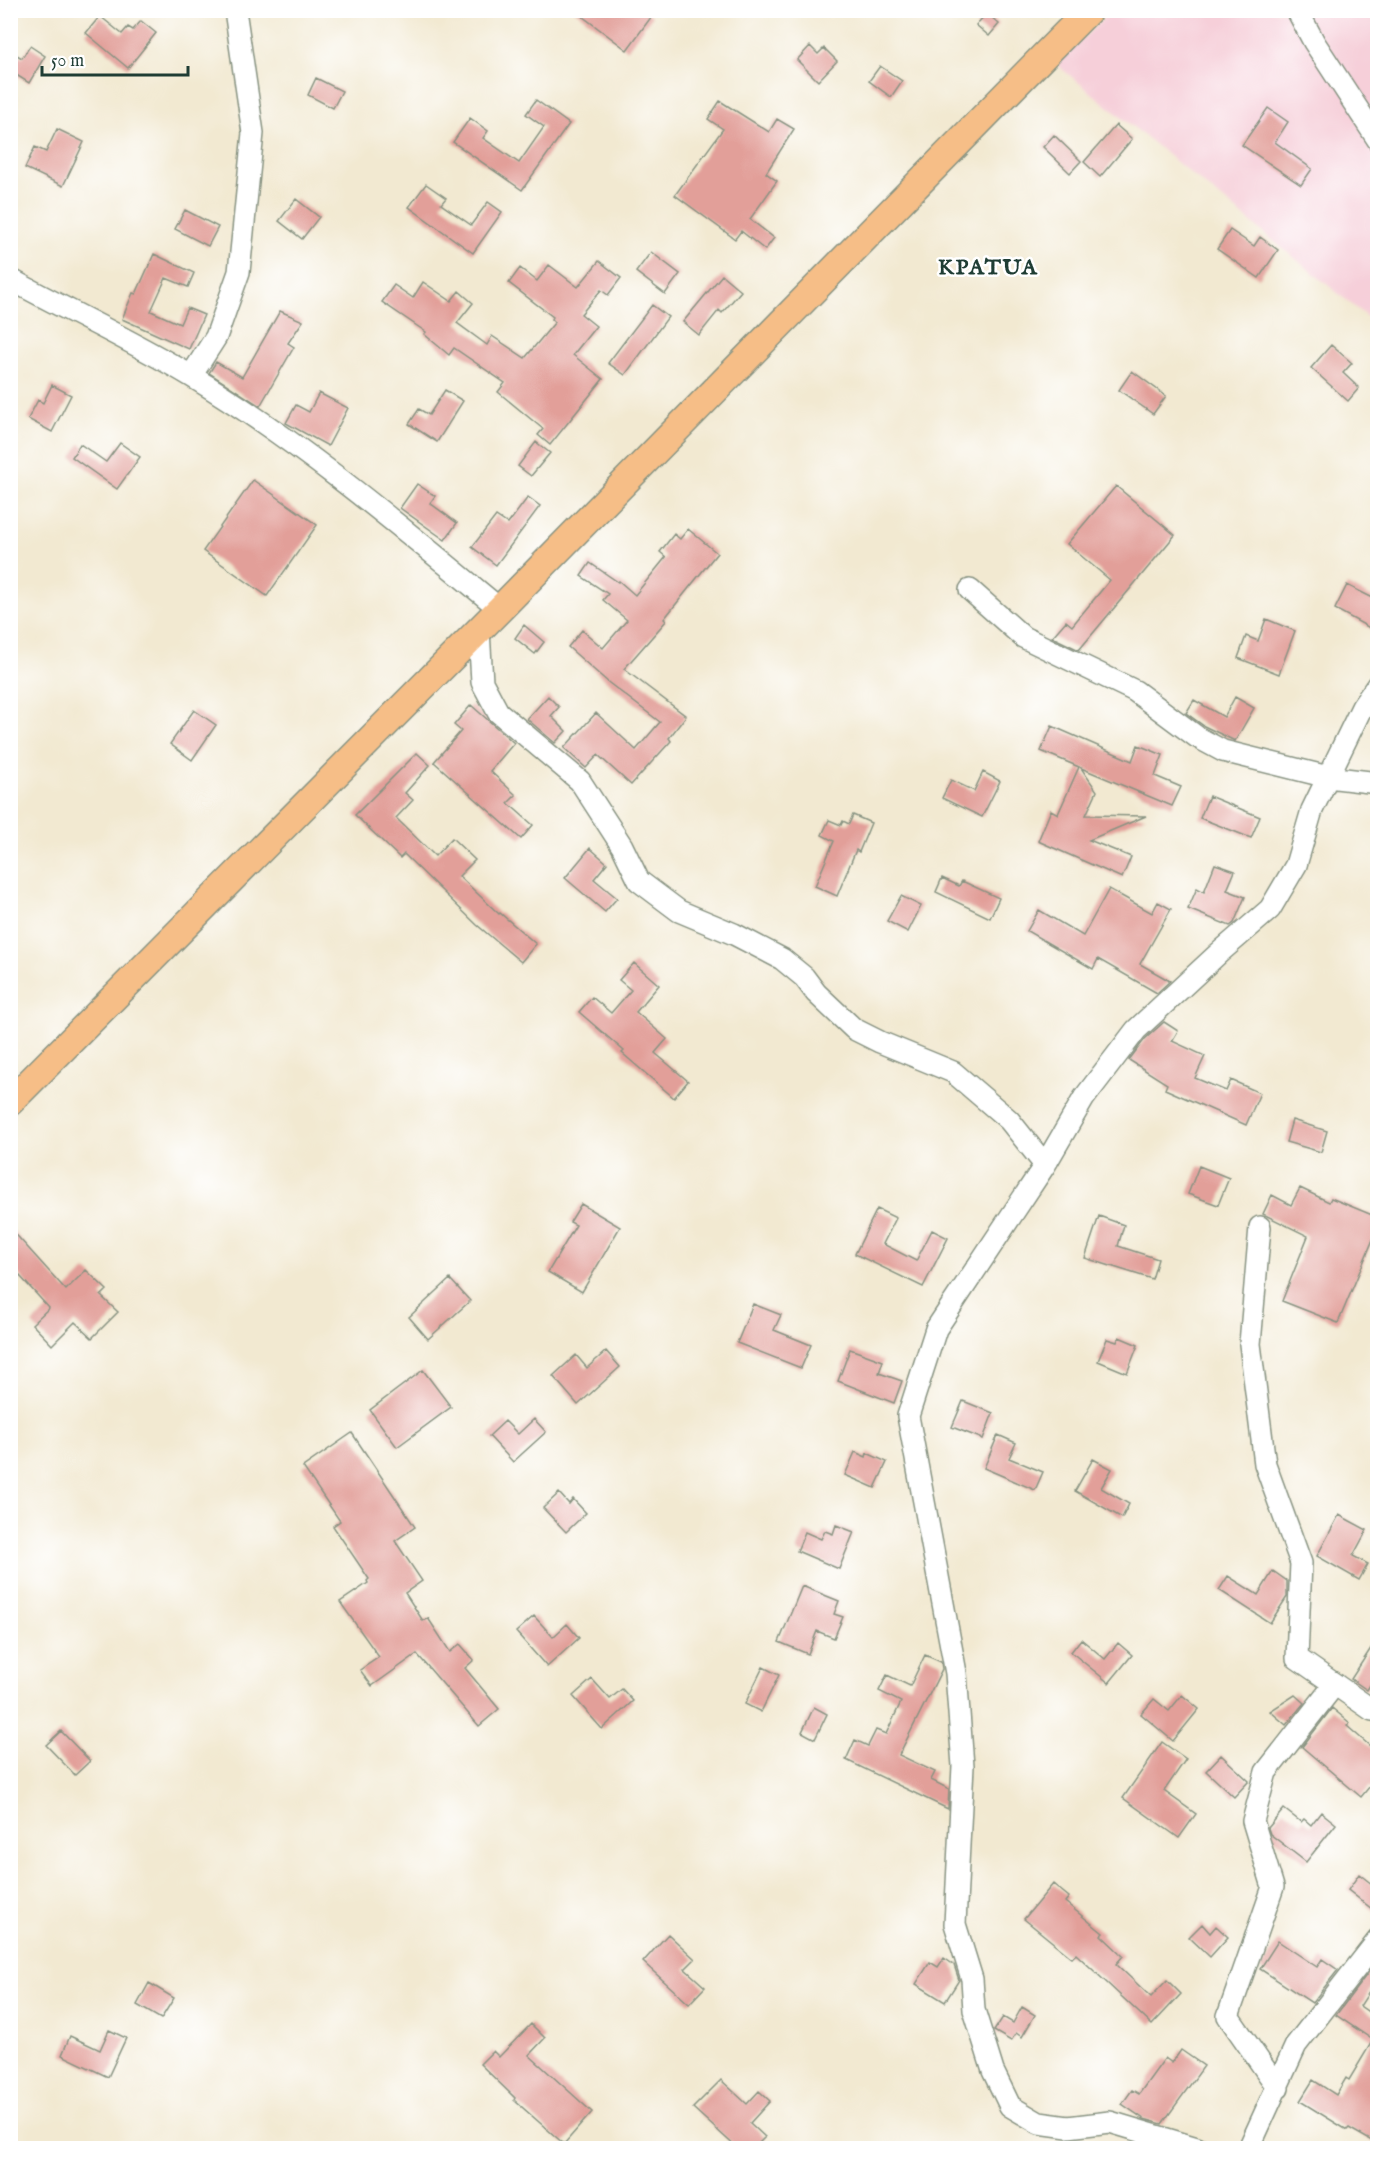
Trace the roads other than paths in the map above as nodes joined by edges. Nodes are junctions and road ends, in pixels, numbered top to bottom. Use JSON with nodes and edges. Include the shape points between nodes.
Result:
{"nodes":[{"id":1,"x":236,"y":10,"type":"edge"},
{"id":2,"x":1089,"y":10,"type":"edge"},
{"id":3,"x":1297,"y":10,"type":"edge"},
{"id":4,"x":1377,"y":140,"type":"edge"},
{"id":5,"x":10,"y":279,"type":"edge"},
{"id":6,"x":190,"y":376,"type":"junction"},
{"id":7,"x":970,"y":591,"type":"dead end"},
{"id":8,"x":500,"y":609,"type":"junction"},
{"id":9,"x":479,"y":630,"type":"junction"},
{"id":10,"x":1377,"y":684,"type":"edge"},
{"id":11,"x":1328,"y":777,"type":"junction"},
{"id":12,"x":1377,"y":783,"type":"edge"},
{"id":13,"x":10,"y":1102,"type":"edge"},
{"id":14,"x":1045,"y":1165,"type":"junction"},
{"id":15,"x":1260,"y":1227,"type":"dead end"},
{"id":16,"x":1335,"y":1684,"type":"junction"},
{"id":17,"x":1377,"y":1711,"type":"edge"},
{"id":18,"x":1377,"y":1940,"type":"edge"},
{"id":19,"x":1278,"y":2088,"type":"junction"},
{"id":20,"x":1197,"y":2148,"type":"edge"},
{"id":21,"x":1249,"y":2148,"type":"edge"}],
"edges":[{"from":1,"to":6,"type":"street","via":[[253,133],[239,272],[216,337]]},
{"from":2,"to":8,"type":"main road"},
{"from":3,"to":4,"type":"street"},
{"from":5,"to":6,"type":"street"},
{"from":6,"to":8,"type":"street","via":[[359,492]]},
{"from":7,"to":11,"type":"street","via":[[1023,637],[1136,691],[1197,737],[1223,751]]},
{"from":8,"to":9,"type":"main road"},
{"from":9,"to":13,"type":"main road"},
{"from":9,"to":14,"type":"street","via":[[482,682],[498,712],[580,781],[622,846],[639,881],[679,910],[782,959],[804,976],[854,1029],[953,1072],[1009,1120]]},
{"from":10,"to":11,"type":"street"},
{"from":11,"to":12,"type":"street"},
{"from":11,"to":14,"type":"street","via":[[1312,810],[1296,865],[1270,909],[1136,1030],[1084,1098]]},
{"from":14,"to":20,"type":"street","via":[[936,1329],[908,1416],[957,1673],[963,1766],[955,1924],[972,1979],[974,2010],[993,2071],[1010,2106],[1039,2122],[1068,2127],[1110,2122]]},
{"from":15,"to":16,"type":"street","via":[[1250,1344],[1265,1464],[1301,1563],[1297,1658]]},
{"from":16,"to":17,"type":"street"},
{"from":16,"to":19,"type":"street","via":[[1266,1772],[1253,1821],[1273,1887],[1228,2016]]},
{"from":18,"to":19,"type":"street","via":[[1296,2045]]},
{"from":19,"to":21,"type":"street"}]}
